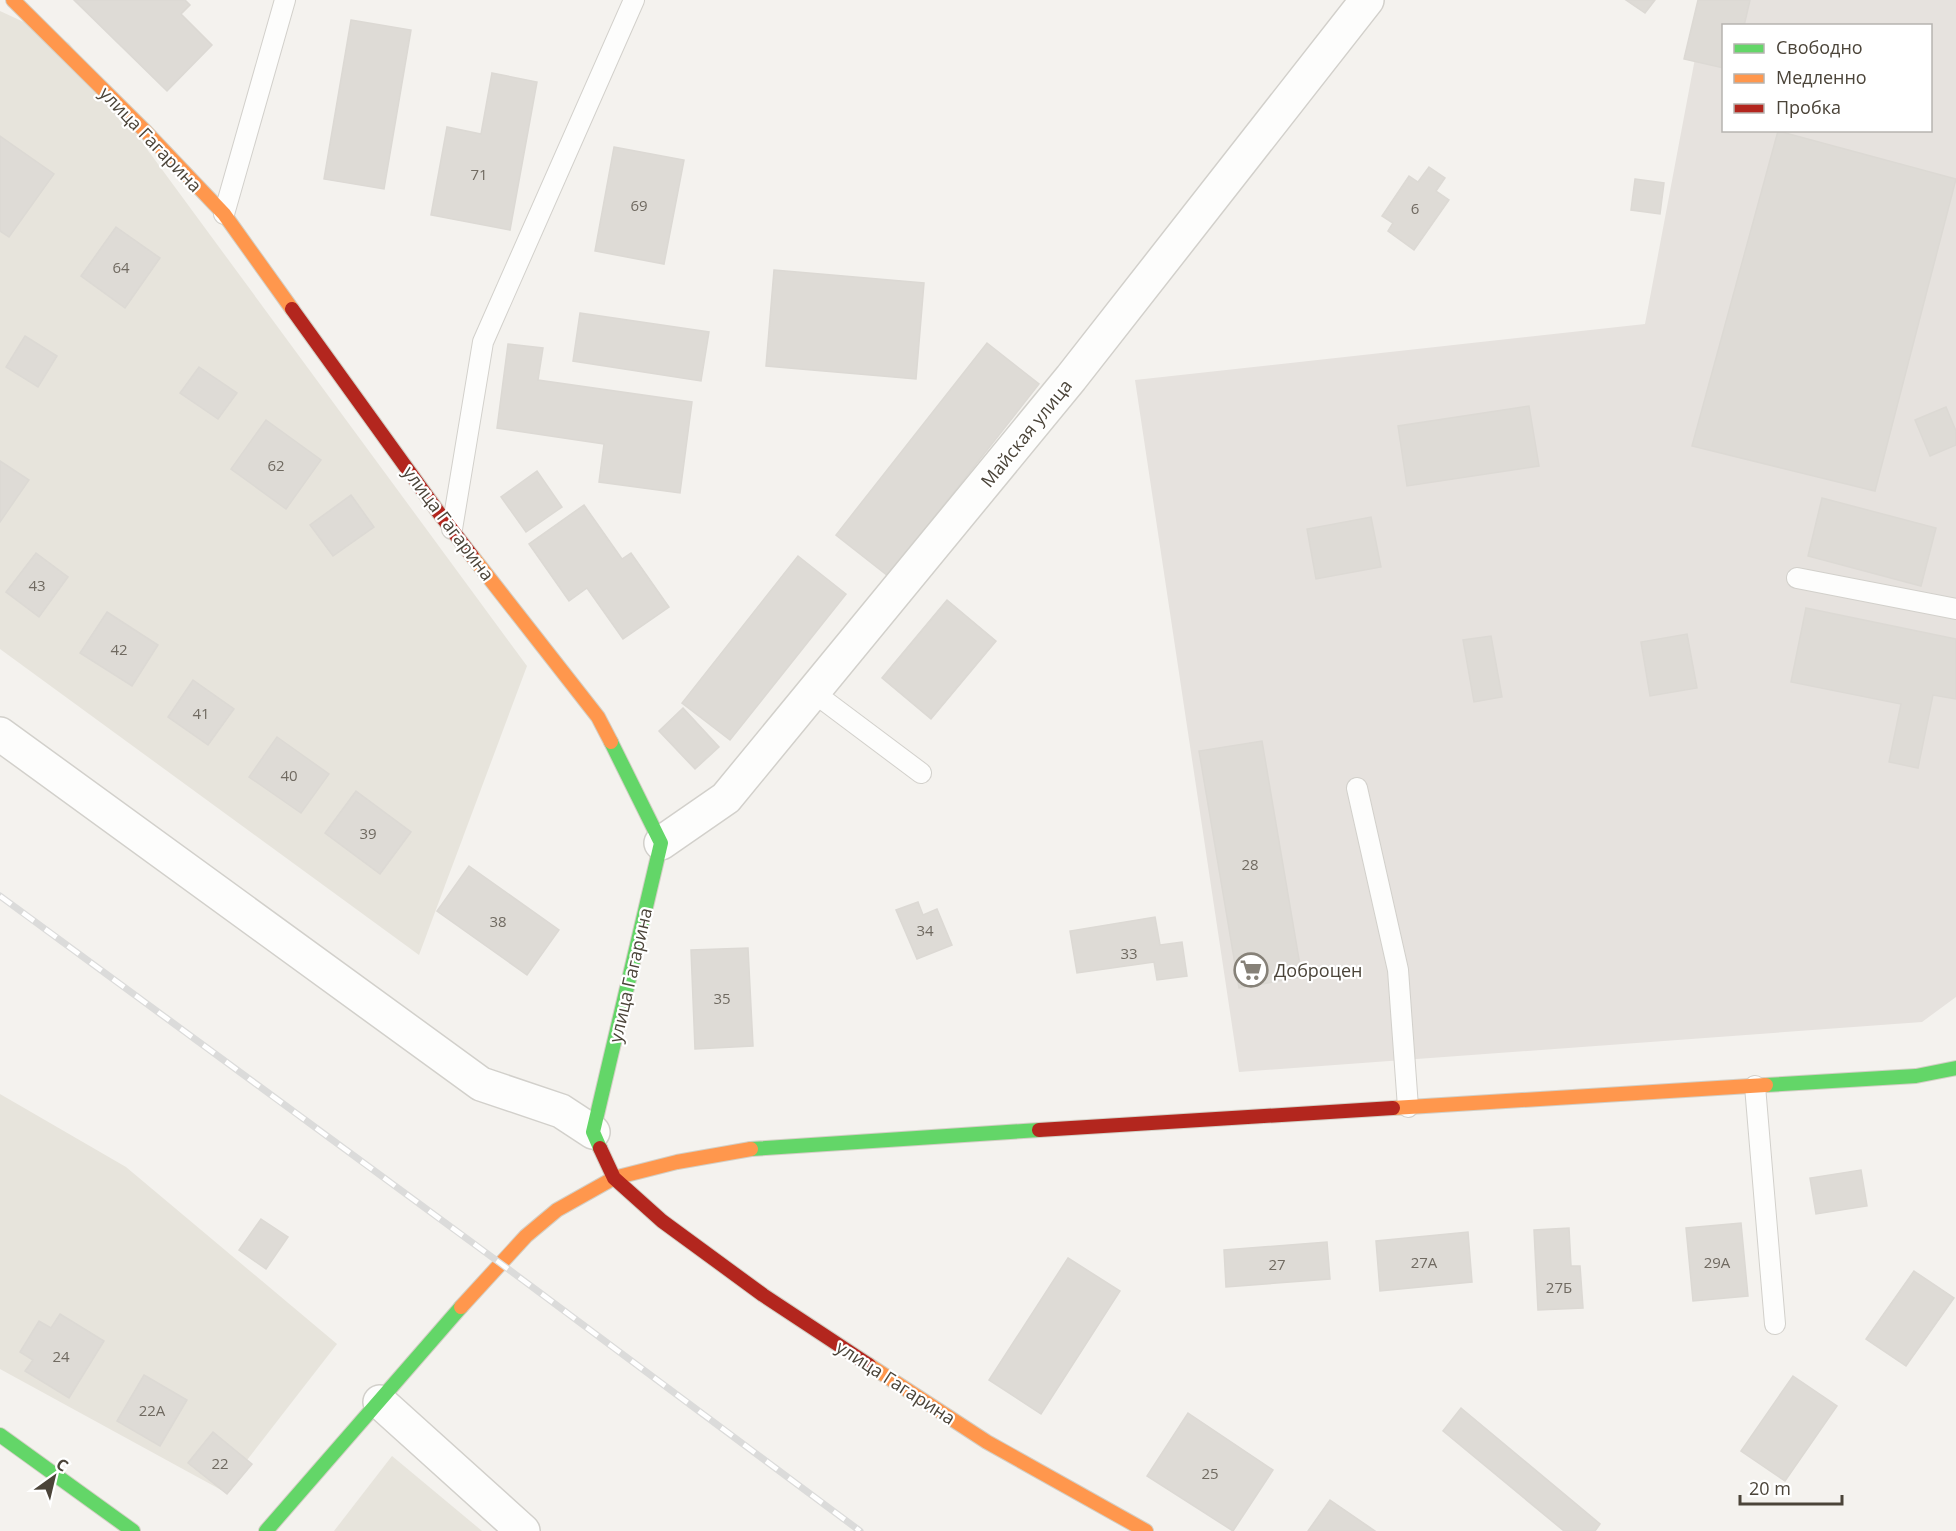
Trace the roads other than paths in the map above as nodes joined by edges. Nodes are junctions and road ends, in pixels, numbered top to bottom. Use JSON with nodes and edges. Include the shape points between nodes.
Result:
{"nodes":[{"id":1,"x":13,"y":0,"type":"edge"},
{"id":2,"x":285,"y":0,"type":"edge"},
{"id":3,"x":634,"y":0,"type":"edge"},
{"id":4,"x":1367,"y":0,"type":"edge"},
{"id":5,"x":224,"y":214,"type":"junction"},
{"id":6,"x":452,"y":529,"type":"junction"},
{"id":7,"x":1797,"y":578,"type":"dead end"},
{"id":8,"x":1956,"y":609,"type":"edge"},
{"id":9,"x":813,"y":692,"type":"junction"},
{"id":10,"x":0,"y":734,"type":"edge"},
{"id":11,"x":921,"y":773,"type":"dead end"},
{"id":12,"x":1357,"y":788,"type":"dead end"},
{"id":13,"x":662,"y":843,"type":"junction"},
{"id":14,"x":1956,"y":1068,"type":"edge"},
{"id":15,"x":1755,"y":1086,"type":"junction"},
{"id":16,"x":1408,"y":1107,"type":"junction"},
{"id":17,"x":593,"y":1132,"type":"junction"},
{"id":18,"x":614,"y":1178,"type":"junction"},
{"id":19,"x":1775,"y":1324,"type":"dead end"},
{"id":20,"x":380,"y":1402,"type":"junction"},
{"id":21,"x":0,"y":1435,"type":"edge"},
{"id":22,"x":133,"y":1531,"type":"edge"},
{"id":23,"x":267,"y":1531,"type":"edge"},
{"id":24,"x":523,"y":1531,"type":"edge"},
{"id":25,"x":1146,"y":1531,"type":"edge"}],
"edges":[{"from":1,"to":5,"type":"street","name":"улица Гагарина"},
{"from":2,"to":5,"type":"lane"},
{"from":3,"to":6,"type":"lane","via":[[483,342]]},
{"from":4,"to":9,"type":"street","name":"Майская улица","via":[[1071,378]]},
{"from":5,"to":6,"type":"street","name":"улица Гагарина"},
{"from":6,"to":13,"type":"street","name":"улица Гагарина","via":[[598,717]]},
{"from":7,"to":8,"type":"lane"},
{"from":9,"to":11,"type":"lane"},
{"from":9,"to":13,"type":"street","name":"Майская улица","via":[[726,798]]},
{"from":10,"to":17,"type":"street","via":[[481,1084],[561,1111]]},
{"from":12,"to":16,"type":"lane","via":[[1398,970]]},
{"from":13,"to":17,"type":"street","name":"улица Гагарина"},
{"from":14,"to":15,"type":"street","via":[[1916,1076]]},
{"from":15,"to":16,"type":"street"},
{"from":15,"to":19,"type":"lane"},
{"from":16,"to":18,"type":"street","via":[[755,1148]]},
{"from":17,"to":18,"type":"street","name":"улица Гагарина"},
{"from":18,"to":20,"type":"street","via":[[557,1210],[526,1236]]},
{"from":18,"to":25,"type":"street","name":"улица Гагарина","via":[[662,1221],[773,1301],[987,1442]]},
{"from":20,"to":23,"type":"street"},
{"from":20,"to":24,"type":"street"},
{"from":21,"to":22,"type":"street"}]}
